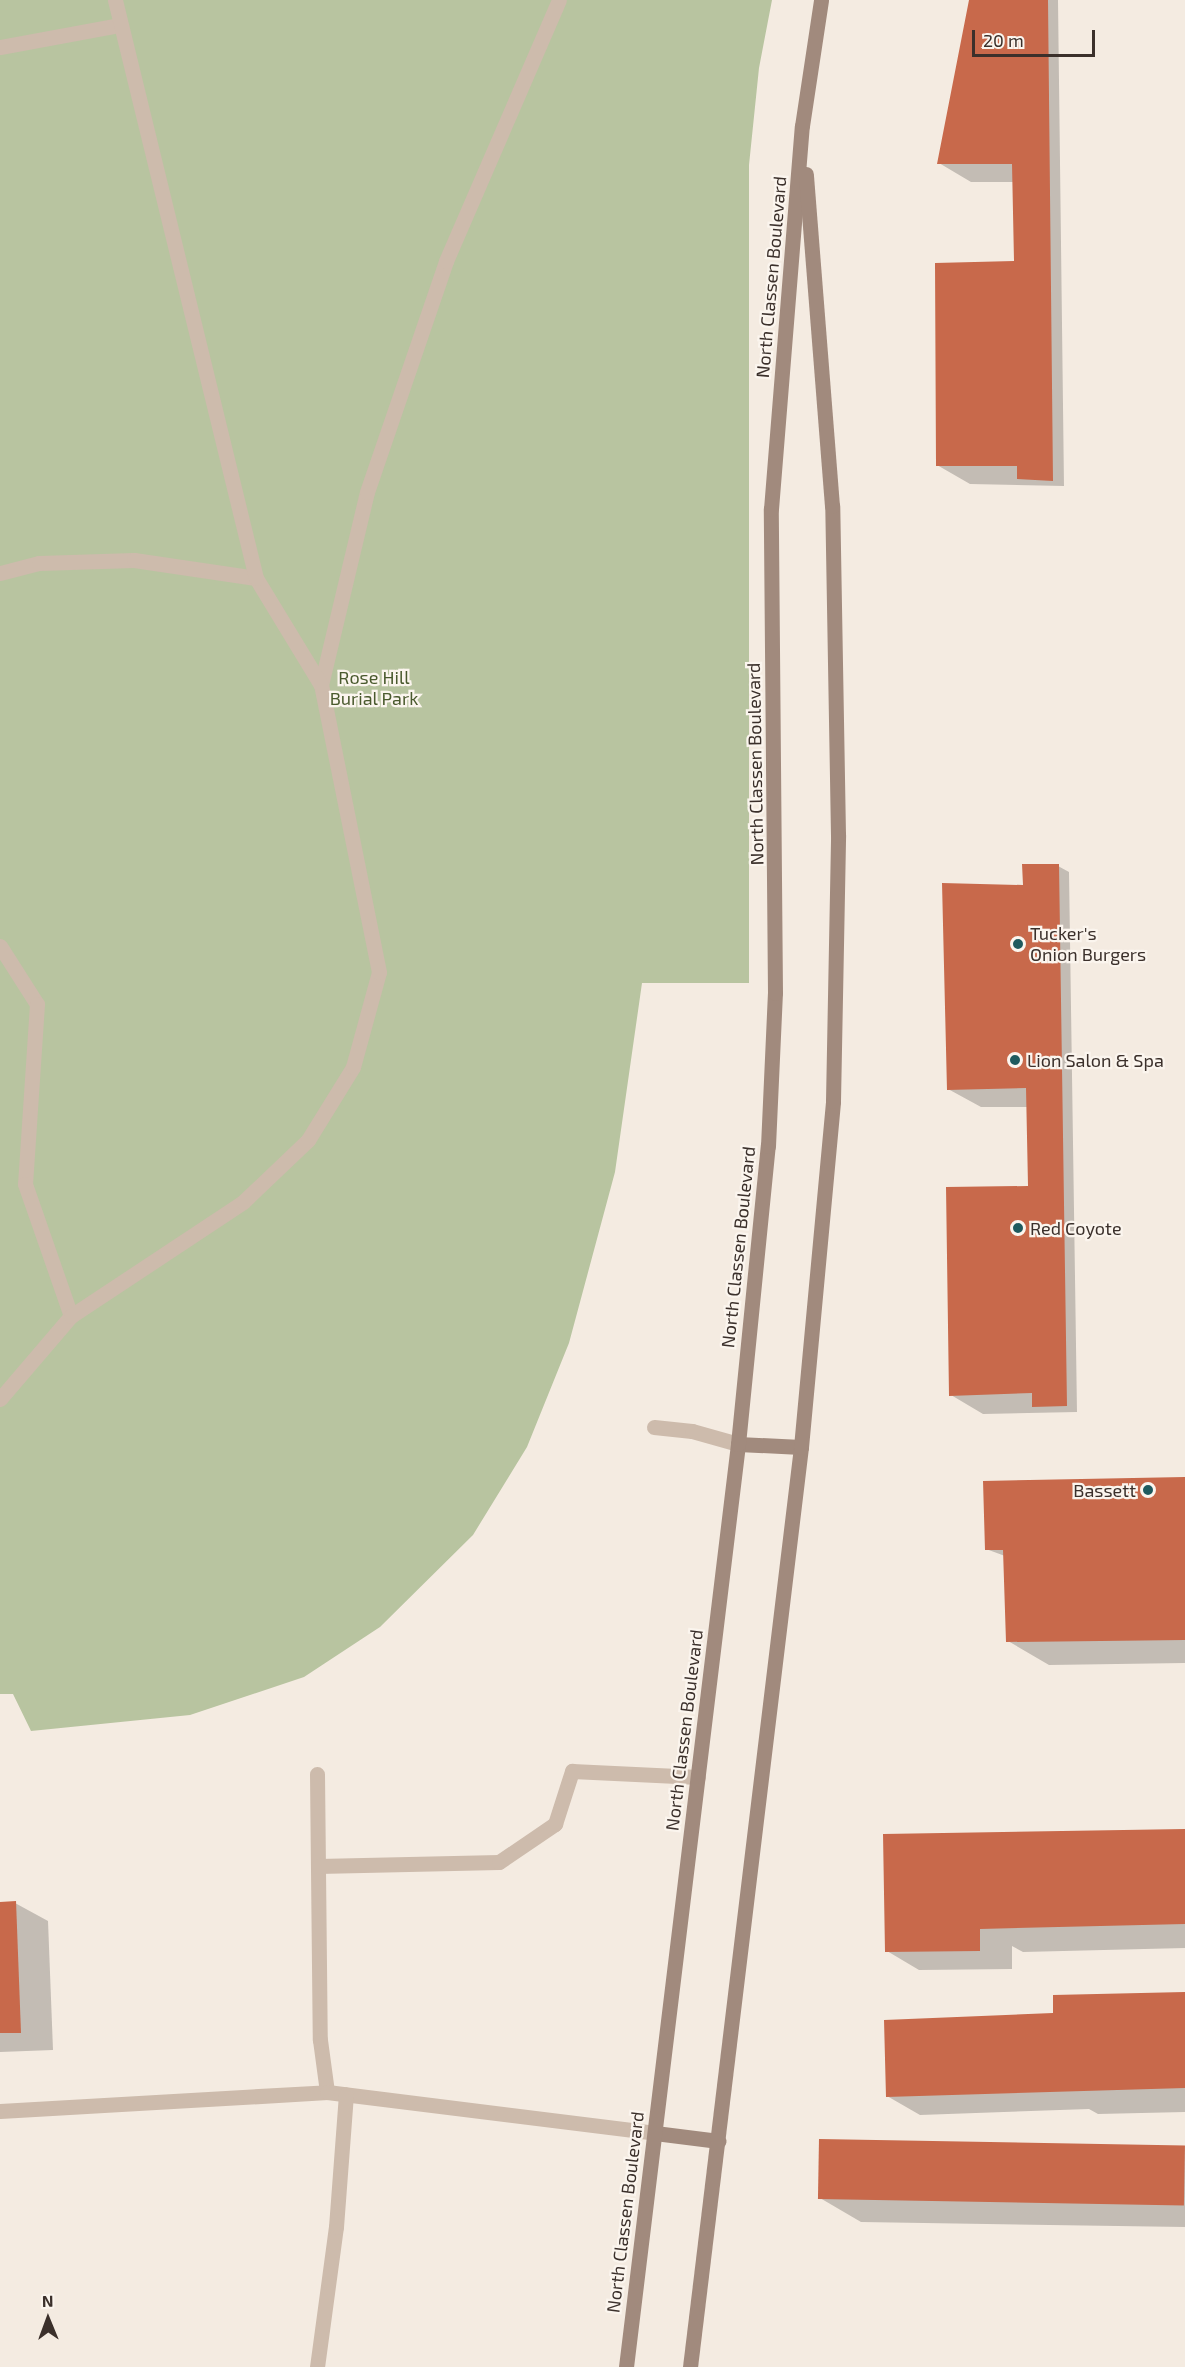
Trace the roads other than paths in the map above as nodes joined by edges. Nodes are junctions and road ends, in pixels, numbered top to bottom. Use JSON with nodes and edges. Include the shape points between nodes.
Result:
{"nodes":[{"id":1,"x":115,"y":0,"type":"edge"},
{"id":2,"x":559,"y":0,"type":"edge"},
{"id":3,"x":821,"y":0,"type":"edge"},
{"id":4,"x":120,"y":25,"type":"junction"},
{"id":5,"x":0,"y":47,"type":"edge"},
{"id":6,"x":802,"y":126,"type":"junction"},
{"id":7,"x":0,"y":573,"type":"edge"},
{"id":8,"x":256,"y":578,"type":"junction"},
{"id":9,"x":321,"y":684,"type":"junction"},
{"id":10,"x":0,"y":946,"type":"edge"},
{"id":11,"x":70,"y":1316,"type":"junction"},
{"id":12,"x":0,"y":1399,"type":"edge"},
{"id":13,"x":654,"y":1427,"type":"dead end"},
{"id":14,"x":738,"y":1444,"type":"junction"},
{"id":15,"x":801,"y":1447,"type":"junction"},
{"id":16,"x":317,"y":1774,"type":"dead end"},
{"id":17,"x":698,"y":1777,"type":"junction"},
{"id":18,"x":318,"y":1866,"type":"junction"},
{"id":19,"x":327,"y":2092,"type":"junction"},
{"id":20,"x":346,"y":2094,"type":"junction"},
{"id":21,"x":0,"y":2111,"type":"edge"},
{"id":22,"x":655,"y":2133,"type":"junction"},
{"id":23,"x":718,"y":2141,"type":"junction"},
{"id":24,"x":317,"y":2367,"type":"edge"},
{"id":25,"x":626,"y":2367,"type":"edge"},
{"id":26,"x":690,"y":2367,"type":"edge"}],
"edges":[{"from":1,"to":4,"type":"lane"},
{"from":2,"to":9,"type":"lane","via":[[446,261],[367,492]]},
{"from":3,"to":6,"type":"main road","name":"North Classen Boulevard"},
{"from":4,"to":5,"type":"lane"},
{"from":4,"to":8,"type":"lane"},
{"from":6,"to":14,"type":"main road","name":"North Classen Boulevard","via":[[771,509],[775,981],[768,1146]]},
{"from":6,"to":15,"type":"main road","name":"North Classen Boulevard","via":[[832,506],[838,835],[833,1101]]},
{"from":7,"to":8,"type":"lane","via":[[39,563],[134,560]]},
{"from":8,"to":9,"type":"lane"},
{"from":9,"to":11,"type":"lane","via":[[379,972],[353,1067],[308,1140],[243,1202]]},
{"from":10,"to":11,"type":"lane","via":[[37,1004],[25,1184]]},
{"from":11,"to":12,"type":"lane"},
{"from":13,"to":14,"type":"lane","via":[[692,1431]]},
{"from":14,"to":15,"type":"main road"},
{"from":14,"to":17,"type":"main road","name":"North Classen Boulevard"},
{"from":15,"to":23,"type":"main road","name":"North Classen Boulevard"},
{"from":16,"to":18,"type":"lane"},
{"from":17,"to":18,"type":"lane","via":[[572,1771],[555,1824],[499,1862]]},
{"from":17,"to":22,"type":"main road","name":"North Classen Boulevard"},
{"from":18,"to":19,"type":"lane","via":[[320,2040]]},
{"from":19,"to":20,"type":"lane"},
{"from":19,"to":21,"type":"lane"},
{"from":20,"to":22,"type":"lane"},
{"from":20,"to":24,"type":"lane","via":[[336,2226]]},
{"from":22,"to":23,"type":"main road"},
{"from":22,"to":25,"type":"main road","name":"North Classen Boulevard"},
{"from":23,"to":26,"type":"main road","name":"North Classen Boulevard"}]}
